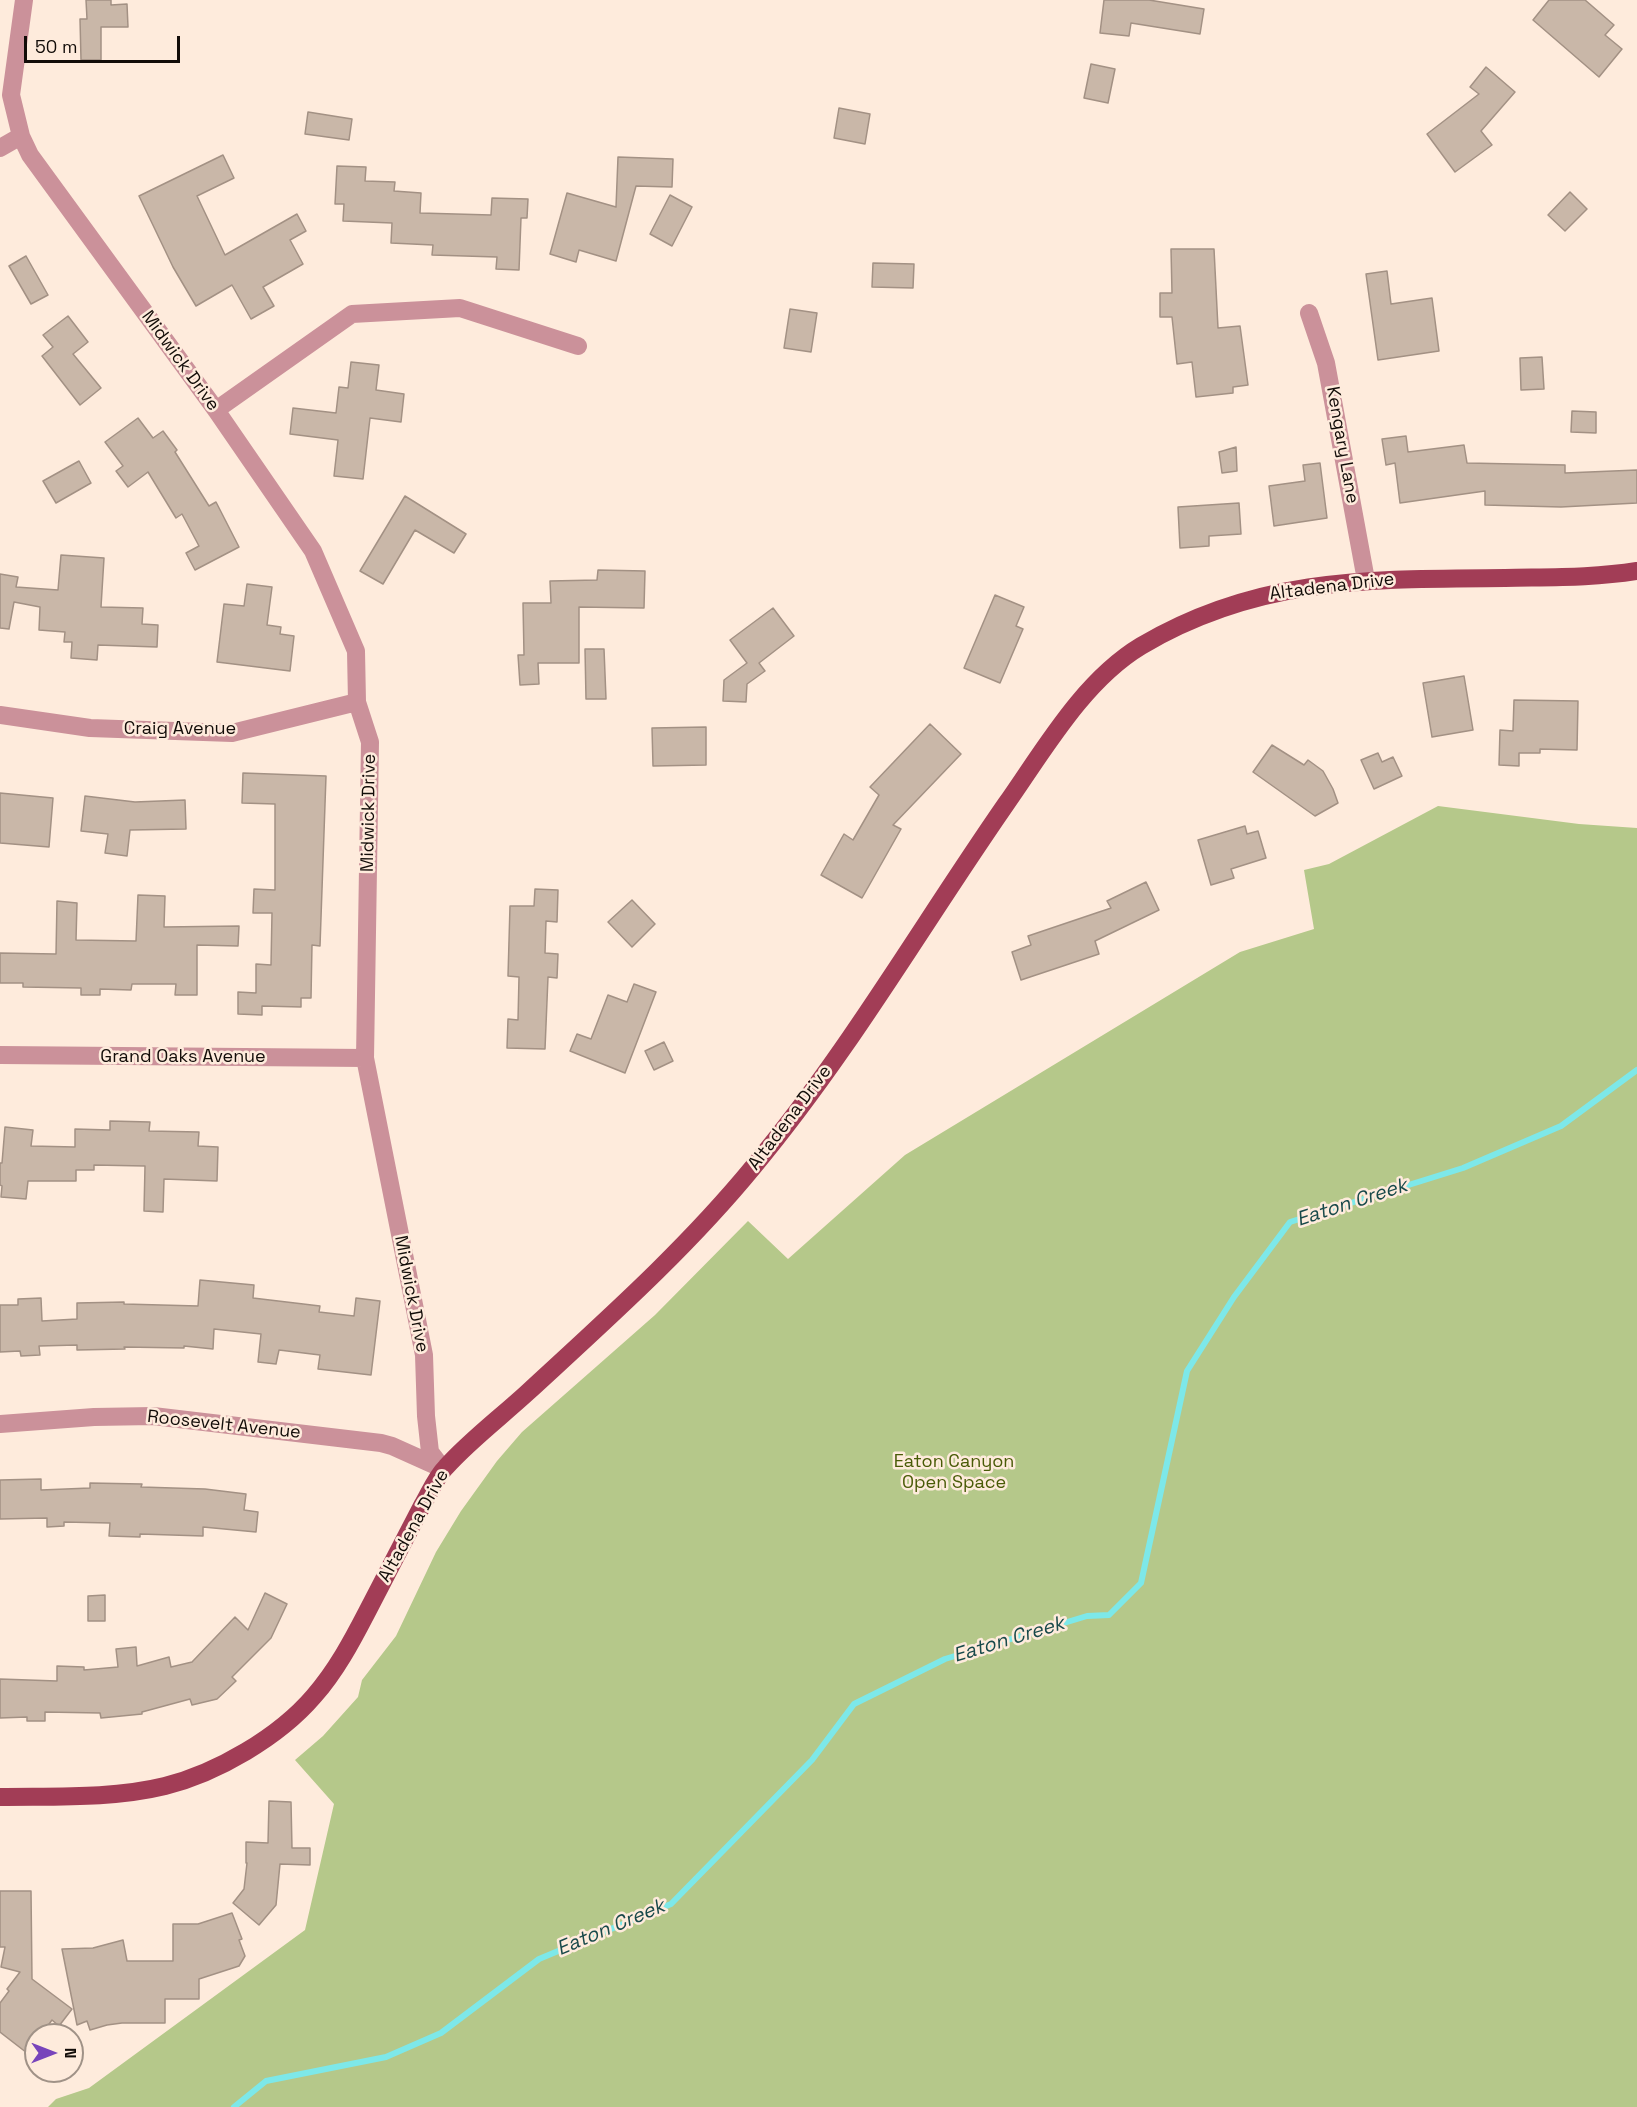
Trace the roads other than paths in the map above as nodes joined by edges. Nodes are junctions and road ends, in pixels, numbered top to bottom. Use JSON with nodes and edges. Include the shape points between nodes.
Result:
{"nodes":[{"id":1,"x":24,"y":0,"type":"edge"},
{"id":2,"x":21,"y":136,"type":"junction"},
{"id":3,"x":0,"y":148,"type":"edge"},
{"id":4,"x":1309,"y":313,"type":"dead end"},
{"id":5,"x":578,"y":346,"type":"dead end"},
{"id":6,"x":216,"y":410,"type":"junction"},
{"id":7,"x":1637,"y":571,"type":"edge"},
{"id":8,"x":1366,"y":580,"type":"junction"},
{"id":9,"x":357,"y":702,"type":"junction"},
{"id":10,"x":0,"y":715,"type":"edge"},
{"id":11,"x":0,"y":1055,"type":"edge"},
{"id":12,"x":365,"y":1058,"type":"junction"},
{"id":13,"x":0,"y":1424,"type":"edge"},
{"id":14,"x":443,"y":1469,"type":"junction"},
{"id":15,"x":0,"y":1797,"type":"edge"}],
"edges":[{"from":1,"to":2,"type":"street","name":"Midwick Drive","via":[[11,95]]},
{"from":2,"to":3,"type":"street"},
{"from":2,"to":6,"type":"street","name":"Midwick Drive","via":[[30,155]]},
{"from":4,"to":8,"type":"street","name":"Kengary Lane","via":[[1326,363]]},
{"from":5,"to":6,"type":"street","via":[[460,309],[352,314]]},
{"from":6,"to":9,"type":"street","name":"Midwick Drive","via":[[313,551],[356,651]]},
{"from":7,"to":8,"type":"main road","name":"Altadena Drive","via":[[1547,577]]},
{"from":8,"to":14,"type":"main road","name":"Altadena Drive","via":[[1302,587],[1216,610],[1137,649],[1095,684],[1063,723],[956,876],[854,1034],[759,1160],[677,1253]]},
{"from":9,"to":10,"type":"street","name":"Craig Avenue","via":[[232,733],[90,728]]},
{"from":9,"to":12,"type":"street","name":"Midwick Drive","via":[[370,742]]},
{"from":11,"to":12,"type":"street","name":"Grand Oaks Avenue"},
{"from":12,"to":14,"type":"street","name":"Midwick Drive","via":[[424,1355],[430,1452]]},
{"from":13,"to":14,"type":"street","name":"Roosevelt Avenue","via":[[113,1416],[175,1417],[381,1443]]},
{"from":14,"to":15,"type":"main road","name":"Altadena Drive","via":[[351,1643],[316,1695],[285,1725],[244,1752],[165,1786],[73,1796]]}]}
